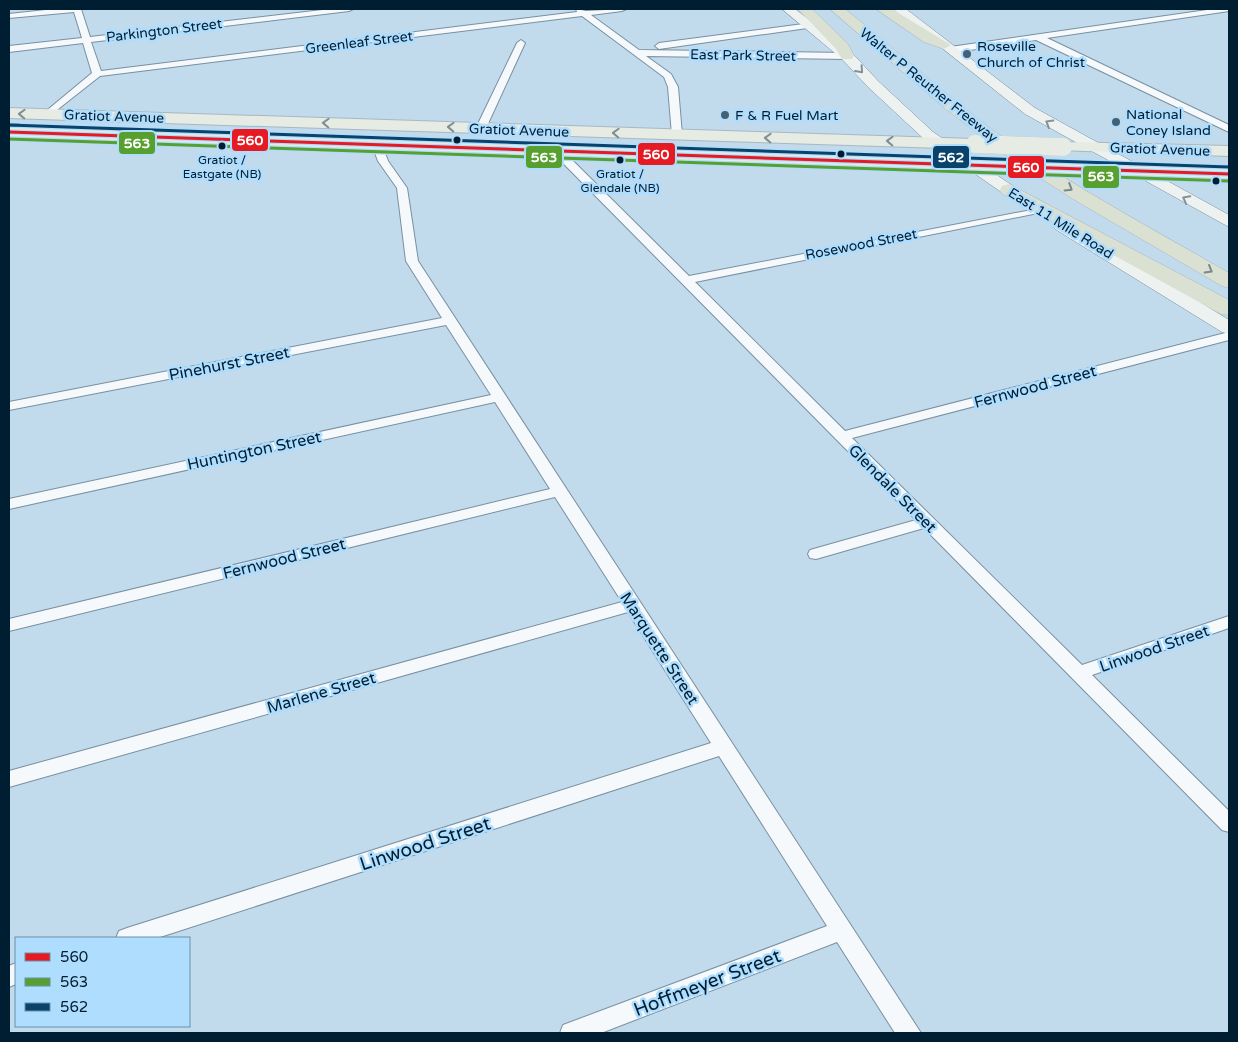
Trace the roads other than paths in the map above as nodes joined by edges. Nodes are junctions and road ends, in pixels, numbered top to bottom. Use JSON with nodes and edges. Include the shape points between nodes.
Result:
{"nodes":[{"id":1,"x":76,"y":9,"type":"edge"},
{"id":2,"x":349,"y":9,"type":"edge"},
{"id":3,"x":622,"y":9,"type":"edge"},
{"id":4,"x":788,"y":9,"type":"edge"},
{"id":5,"x":805,"y":9,"type":"edge"},
{"id":6,"x":837,"y":9,"type":"edge"},
{"id":7,"x":859,"y":9,"type":"edge"},
{"id":8,"x":884,"y":9,"type":"edge"},
{"id":9,"x":899,"y":9,"type":"edge"},
{"id":10,"x":1229,"y":9,"type":"edge"},
{"id":11,"x":581,"y":11,"type":"edge"},
{"id":12,"x":9,"y":16,"type":"edge"},
{"id":13,"x":811,"y":26,"type":"junction"},
{"id":14,"x":719,"y":37,"type":"junction"},
{"id":15,"x":895,"y":37,"type":"dead end"},
{"id":16,"x":1037,"y":37,"type":"junction"},
{"id":17,"x":86,"y":39,"type":"junction"},
{"id":18,"x":521,"y":43,"type":"dead end"},
{"id":19,"x":947,"y":47,"type":"junction"},
{"id":20,"x":9,"y":48,"type":"edge"},
{"id":21,"x":637,"y":52,"type":"junction"},
{"id":22,"x":745,"y":55,"type":"junction"},
{"id":23,"x":847,"y":56,"type":"junction"},
{"id":24,"x":97,"y":74,"type":"junction"},
{"id":25,"x":9,"y":113,"type":"edge"},
{"id":26,"x":48,"y":114,"type":"junction"},
{"id":27,"x":274,"y":122,"type":"junction"},
{"id":28,"x":375,"y":125,"type":"junction"},
{"id":29,"x":481,"y":128,"type":"junction"},
{"id":30,"x":1229,"y":129,"type":"edge"},
{"id":31,"x":513,"y":130,"type":"junction"},
{"id":32,"x":1012,"y":130,"type":"dead end"},
{"id":33,"x":9,"y":132,"type":"edge"},
{"id":34,"x":671,"y":135,"type":"junction"},
{"id":35,"x":247,"y":140,"type":"junction"},
{"id":36,"x":836,"y":140,"type":"junction"},
{"id":37,"x":329,"y":143,"type":"junction"},
{"id":38,"x":939,"y":143,"type":"junction"},
{"id":39,"x":377,"y":145,"type":"junction"},
{"id":40,"x":1092,"y":147,"type":"junction"},
{"id":41,"x":492,"y":149,"type":"junction"},
{"id":42,"x":557,"y":151,"type":"junction"},
{"id":43,"x":1222,"y":151,"type":"edge"},
{"id":44,"x":656,"y":154,"type":"junction"},
{"id":45,"x":832,"y":160,"type":"junction"},
{"id":46,"x":972,"y":165,"type":"junction"},
{"id":47,"x":1134,"y":171,"type":"junction"},
{"id":48,"x":1225,"y":174,"type":"edge"},
{"id":49,"x":402,"y":188,"type":"joint"},
{"id":50,"x":1009,"y":190,"type":"junction"},
{"id":51,"x":1038,"y":210,"type":"junction"},
{"id":52,"x":1161,"y":221,"type":"dead end"},
{"id":53,"x":1229,"y":222,"type":"edge"},
{"id":54,"x":413,"y":262,"type":"joint"},
{"id":55,"x":685,"y":280,"type":"junction"},
{"id":56,"x":1229,"y":282,"type":"edge"},
{"id":57,"x":1229,"y":309,"type":"edge"},
{"id":58,"x":450,"y":320,"type":"junction"},
{"id":59,"x":1229,"y":328,"type":"edge"},
{"id":60,"x":1229,"y":336,"type":"edge"},
{"id":61,"x":500,"y":397,"type":"junction"},
{"id":62,"x":9,"y":406,"type":"edge"},
{"id":63,"x":842,"y":436,"type":"junction"},
{"id":64,"x":560,"y":491,"type":"junction"},
{"id":65,"x":9,"y":504,"type":"edge"},
{"id":66,"x":927,"y":522,"type":"junction"},
{"id":67,"x":816,"y":554,"type":"dead end"},
{"id":68,"x":633,"y":605,"type":"junction"},
{"id":69,"x":1229,"y":622,"type":"edge"},
{"id":70,"x":9,"y":625,"type":"edge"},
{"id":71,"x":1078,"y":673,"type":"junction"},
{"id":72,"x":723,"y":747,"type":"junction"},
{"id":73,"x":9,"y":779,"type":"edge"},
{"id":74,"x":1229,"y":824,"type":"edge"},
{"id":75,"x":842,"y":930,"type":"junction"},
{"id":76,"x":130,"y":937,"type":"edge"},
{"id":77,"x":572,"y":1033,"type":"edge"},
{"id":78,"x":909,"y":1033,"type":"edge"}],
"edges":[{"from":1,"to":12,"type":"street"},
{"from":1,"to":17,"type":"street"},
{"from":2,"to":17,"type":"street","name":"Parkington Street"},
{"from":3,"to":11,"type":"street","name":"Greenleaf Street"},
{"from":4,"to":13,"type":"main road","name":"East 11 Mile Road"},
{"from":5,"to":23,"type":"highway","via":[[843,47]]},
{"from":6,"to":56,"type":"highway","name":"Walter P Reuther Freeway","one_way":true,"via":[[1010,150]]},
{"from":7,"to":15,"type":"highway","name":"Walter P Reuther Freeway"},
{"from":8,"to":19,"type":"highway"},
{"from":9,"to":19,"type":"main road"},
{"from":10,"to":16,"type":"street"},
{"from":11,"to":21,"type":"street"},
{"from":11,"to":24,"type":"street","name":"Greenleaf Street"},
{"from":13,"to":14,"type":"street"},
{"from":13,"to":23,"type":"main road","name":"East 11 Mile Road"},
{"from":14,"to":21,"type":"street"},
{"from":14,"to":22,"type":"street"},
{"from":16,"to":19,"type":"street"},
{"from":16,"to":30,"type":"street"},
{"from":17,"to":20,"type":"street","name":"Parkington Street"},
{"from":17,"to":24,"type":"street"},
{"from":18,"to":29,"type":"street"},
{"from":40,"to":19,"type":"main road","one_way":true,"via":[[1030,111]]},
{"from":21,"to":22,"type":"street","name":"East Park Street"},
{"from":21,"to":34,"type":"street","via":[[672,82]]},
{"from":22,"to":23,"type":"street","name":"East Park Street"},
{"from":23,"to":38,"type":"main road","name":"East 11 Mile Road","one_way":true},
{"from":24,"to":26,"type":"street"},
{"from":26,"to":25,"type":"main road","name":"Gratiot Avenue","one_way":true},
{"from":26,"to":27,"type":"main road","name":"Gratiot Avenue"},
{"from":28,"to":27,"type":"main road","name":"Gratiot Avenue","one_way":true},
{"from":27,"to":35,"type":"main road","via":[[269,130]]},
{"from":29,"to":28,"type":"main road","name":"Gratiot Avenue","one_way":true},
{"from":28,"to":37,"type":"main road","via":[[344,132]]},
{"from":29,"to":31,"type":"main road","name":"Gratiot Avenue"},
{"from":34,"to":31,"type":"main road","name":"Gratiot Avenue","one_way":true},
{"from":31,"to":41,"type":"main road","via":[[515,138]]},
{"from":32,"to":52,"type":"highway","name":"Walter P Reuther Freeway"},
{"from":33,"to":35,"type":"main road","name":"Gratiot Avenue"},
{"from":36,"to":34,"type":"main road","name":"Gratiot Avenue","one_way":true},
{"from":34,"to":44,"type":"main road","via":[[649,144]]},
{"from":35,"to":37,"type":"main road","name":"Gratiot Avenue"},
{"from":38,"to":36,"type":"main road","name":"Gratiot Avenue","one_way":true},
{"from":36,"to":45,"type":"main road","via":[[848,151]]},
{"from":37,"to":39,"type":"main road","name":"Gratiot Avenue"},
{"from":38,"to":40,"type":"main road","name":"Gratiot Avenue","bridge":true},
{"from":38,"to":46,"type":"main road","name":"East 11 Mile Road"},
{"from":39,"to":41,"type":"main road","name":"Gratiot Avenue"},
{"from":39,"to":49,"type":"street","via":[[383,161]]},
{"from":40,"to":43,"type":"main road","name":"Gratiot Avenue"},
{"from":40,"to":47,"type":"main road"},
{"from":41,"to":42,"type":"main road","name":"Gratiot Avenue"},
{"from":42,"to":44,"type":"main road","name":"Gratiot Avenue"},
{"from":42,"to":55,"type":"street","name":"Glendale Street"},
{"from":43,"to":48,"type":"main road","via":[[1203,156],[1200,161],[1206,168]]},
{"from":44,"to":45,"type":"main road","name":"Gratiot Avenue"},
{"from":45,"to":46,"type":"main road","name":"Gratiot Avenue"},
{"from":46,"to":47,"type":"main road","name":"Gratiot Avenue","bridge":true},
{"from":46,"to":50,"type":"main road","name":"East 11 Mile Road"},
{"from":47,"to":48,"type":"main road","name":"Gratiot Avenue"},
{"from":53,"to":47,"type":"main road","one_way":true},
{"from":49,"to":54,"type":"street","name":"Marquette Street"},
{"from":50,"to":51,"type":"main road","name":"East 11 Mile Road"},
{"from":50,"to":57,"type":"highway"},
{"from":51,"to":55,"type":"street","name":"Rosewood Street"},
{"from":51,"to":59,"type":"main road","name":"East 11 Mile Road"},
{"from":54,"to":58,"type":"street","name":"Marquette Street"},
{"from":55,"to":63,"type":"street","name":"Glendale Street"},
{"from":58,"to":61,"type":"street","name":"Marquette Street"},
{"from":58,"to":62,"type":"street","name":"Pinehurst Street"},
{"from":60,"to":63,"type":"street","name":"Fernwood Street"},
{"from":61,"to":64,"type":"street","name":"Marquette Street"},
{"from":61,"to":65,"type":"street","name":"Huntington Street"},
{"from":63,"to":66,"type":"street","name":"Glendale Street"},
{"from":64,"to":68,"type":"street","name":"Marquette Street"},
{"from":64,"to":70,"type":"street","name":"Fernwood Street"},
{"from":66,"to":67,"type":"street"},
{"from":66,"to":71,"type":"street","name":"Glendale Street"},
{"from":68,"to":72,"type":"street","name":"Marquette Street"},
{"from":68,"to":73,"type":"street","name":"Marlene Street"},
{"from":69,"to":71,"type":"street","name":"Linwood Street"},
{"from":71,"to":74,"type":"street","name":"Glendale Street"},
{"from":72,"to":75,"type":"street","name":"Marquette Street"},
{"from":72,"to":76,"type":"street","name":"Linwood Street"},
{"from":75,"to":77,"type":"street","name":"Hoffmeyer Street"},
{"from":75,"to":78,"type":"street","name":"Marquette Street"}]}
